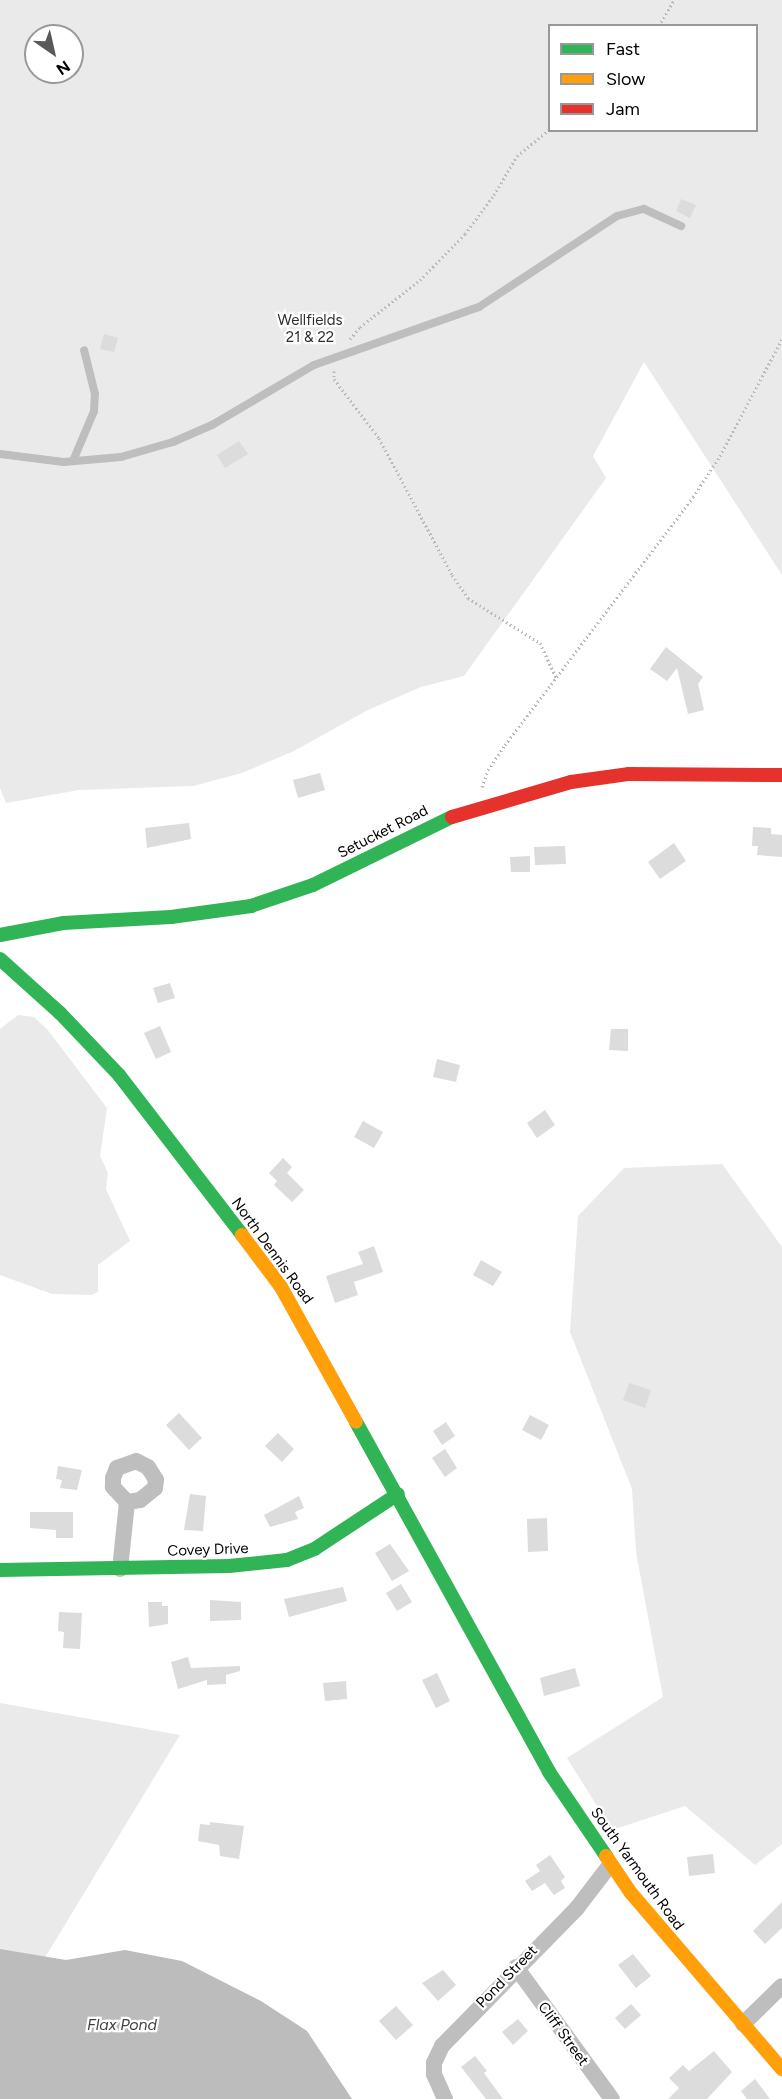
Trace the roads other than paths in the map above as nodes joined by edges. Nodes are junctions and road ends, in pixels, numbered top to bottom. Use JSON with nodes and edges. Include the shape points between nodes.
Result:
{"nodes":[{"id":1,"x":681,"y":226,"type":"dead end"},
{"id":2,"x":84,"y":350,"type":"dead end"},
{"id":3,"x":0,"y":454,"type":"edge"},
{"id":4,"x":73,"y":461,"type":"junction"},
{"id":5,"x":782,"y":775,"type":"edge"},
{"id":6,"x":0,"y":935,"type":"edge"},
{"id":7,"x":0,"y":959,"type":"edge"},
{"id":8,"x":398,"y":1494,"type":"junction"},
{"id":9,"x":127,"y":1502,"type":"dead end"},
{"id":10,"x":120,"y":1569,"type":"junction"},
{"id":11,"x":0,"y":1570,"type":"edge"},
{"id":12,"x":473,"y":1638,"type":"joint"},
{"id":13,"x":610,"y":1865,"type":"junction"},
{"id":14,"x":516,"y":1967,"type":"junction"},
{"id":15,"x":782,"y":1986,"type":"edge"},
{"id":16,"x":743,"y":2024,"type":"junction"},
{"id":17,"x":782,"y":2069,"type":"edge"},
{"id":18,"x":612,"y":2098,"type":"edge"},
{"id":19,"x":446,"y":2099,"type":"edge"}],
"edges":[{"from":1,"to":4,"type":"lane","via":[[644,209],[625,213],[603,223],[479,307],[296,373],[187,437],[121,457]]},
{"from":2,"to":4,"type":"lane","via":[[95,393],[94,411]]},
{"from":3,"to":4,"type":"lane","via":[[17,459]]},
{"from":5,"to":6,"type":"main road","name":"Setucket Road","via":[[629,774],[571,782],[441,821],[313,885],[251,906],[171,916],[63,922]]},
{"from":7,"to":8,"type":"main road","name":"North Dennis Road","via":[[60,1013],[118,1076],[281,1287]]},
{"from":8,"to":10,"type":"main road","name":"Covey Drive","via":[[316,1548],[287,1560]]},
{"from":8,"to":12,"type":"main road","name":"North Dennis Road"},
{"from":9,"to":10,"type":"street"},
{"from":10,"to":11,"type":"main road","name":"Covey Drive"},
{"from":12,"to":13,"type":"main road","name":"South Yarmouth Road","via":[[549,1772]]},
{"from":13,"to":14,"type":"street","name":"Pond Street","via":[[577,1908]]},
{"from":13,"to":16,"type":"main road","name":"South Yarmouth Road","via":[[671,1944]]},
{"from":14,"to":18,"type":"street","name":"Cliff Street"},
{"from":14,"to":19,"type":"street","name":"Pond Street","via":[[442,2046],[434,2063],[434,2074]]},
{"from":15,"to":16,"type":"street"},
{"from":16,"to":17,"type":"main road","name":"South Yarmouth Road"}]}
